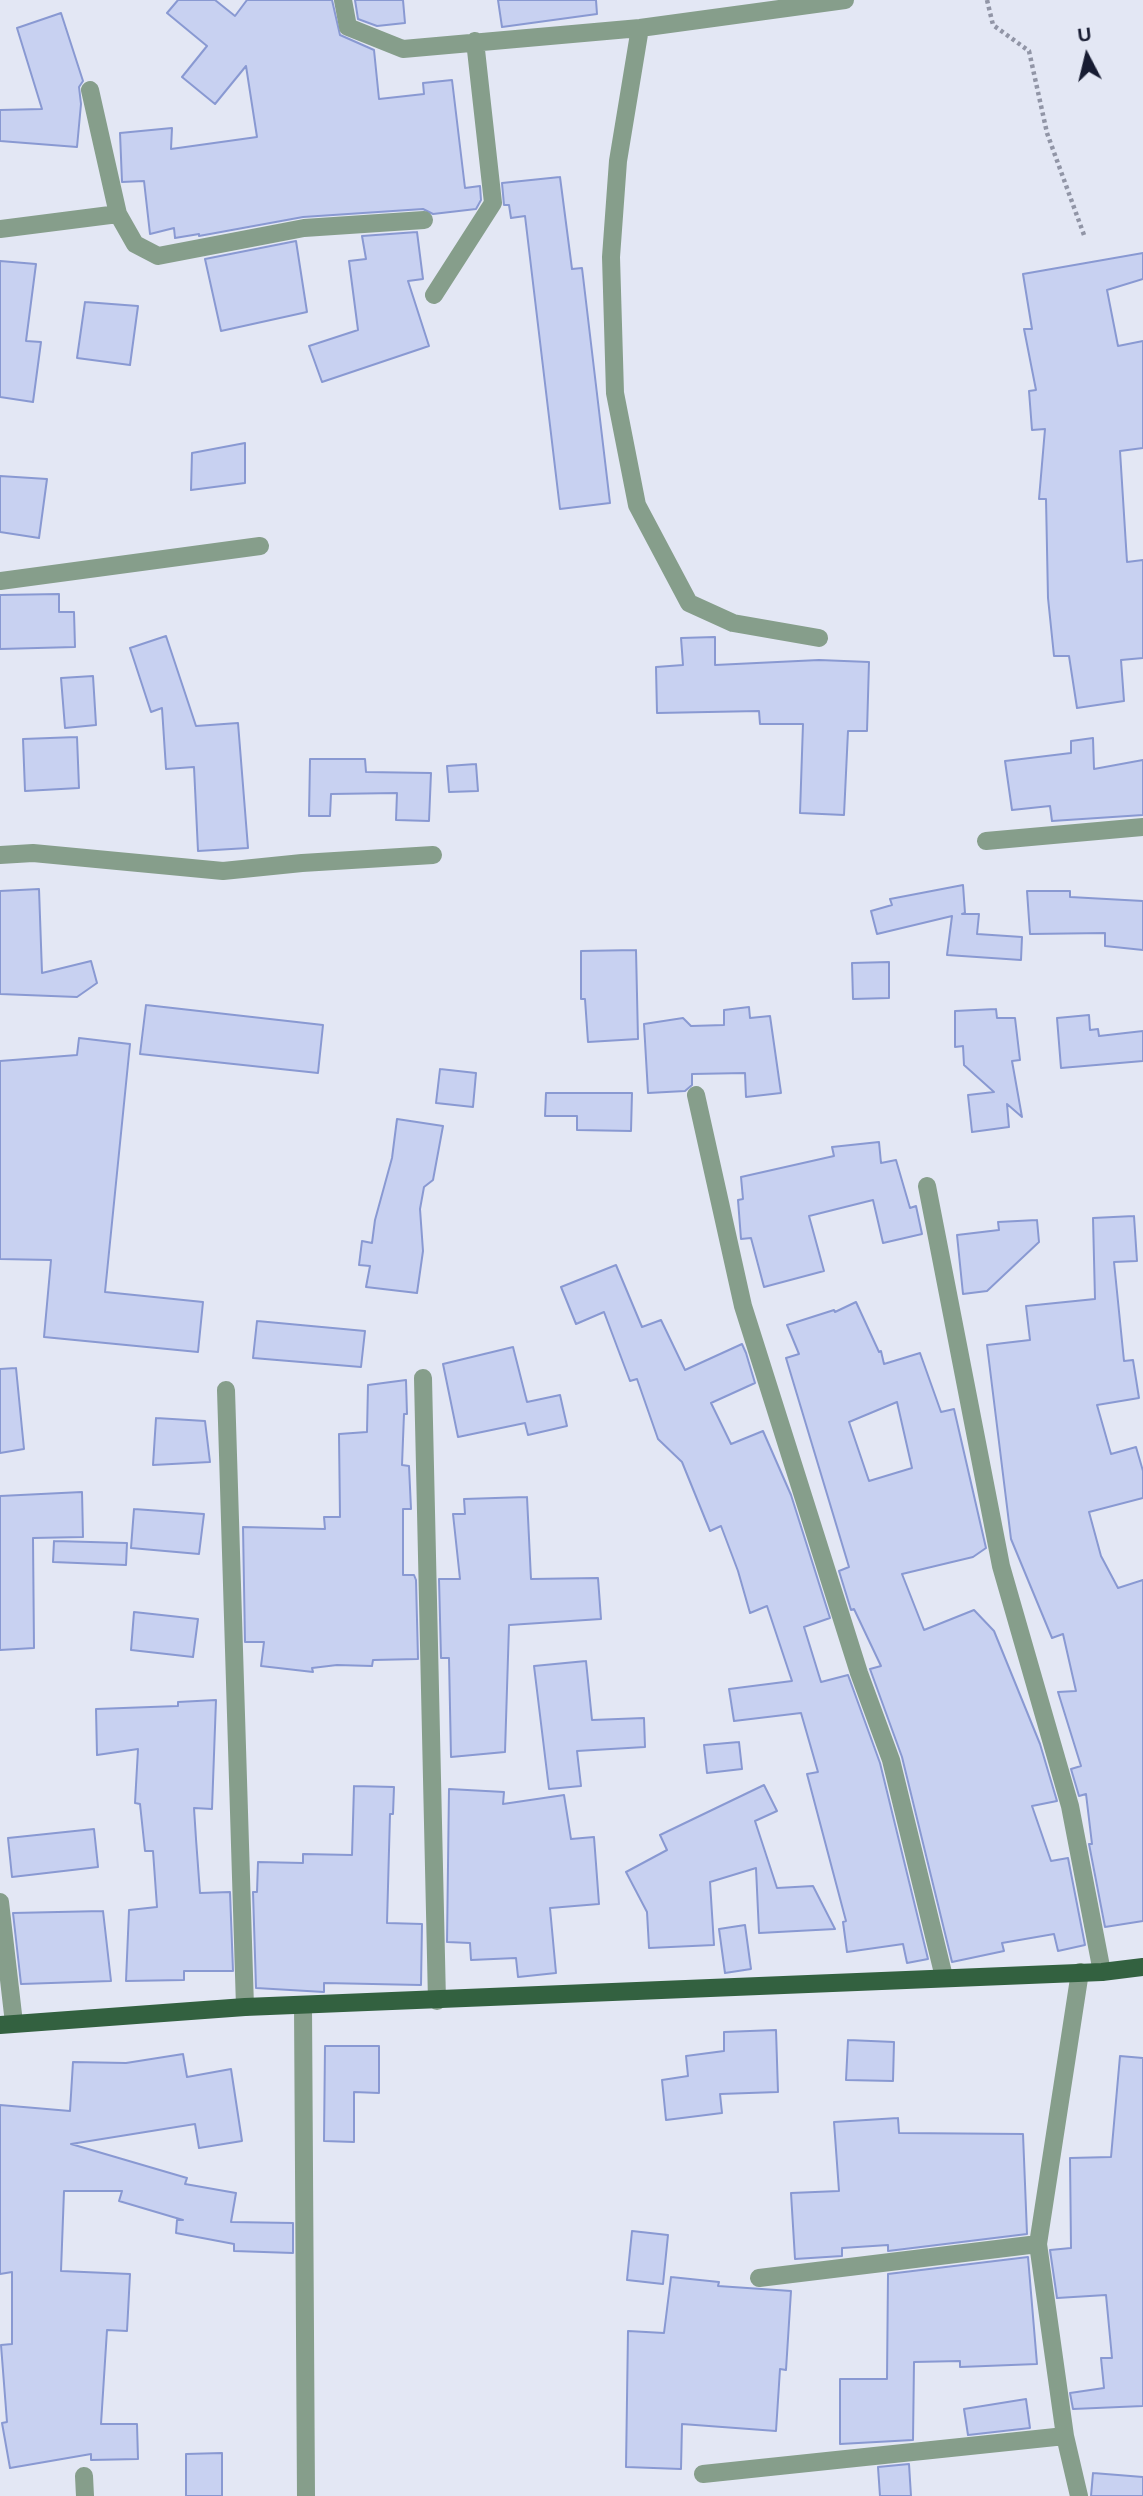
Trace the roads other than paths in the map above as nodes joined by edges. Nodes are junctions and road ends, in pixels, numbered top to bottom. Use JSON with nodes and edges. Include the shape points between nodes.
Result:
{"nodes":[{"id":1,"x":343,"y":0,"type":"edge"},
{"id":2,"x":845,"y":0,"type":"edge"},
{"id":3,"x":640,"y":28,"type":"junction"},
{"id":4,"x":475,"y":41,"type":"junction"},
{"id":5,"x":90,"y":90,"type":"dead end"},
{"id":6,"x":118,"y":214,"type":"junction"},
{"id":7,"x":424,"y":220,"type":"dead end"},
{"id":8,"x":0,"y":229,"type":"edge"},
{"id":9,"x":434,"y":295,"type":"dead end"},
{"id":10,"x":260,"y":546,"type":"dead end"},
{"id":11,"x":0,"y":581,"type":"edge"},
{"id":12,"x":820,"y":638,"type":"dead end"},
{"id":13,"x":1143,"y":827,"type":"edge"},
{"id":14,"x":986,"y":841,"type":"dead end"},
{"id":15,"x":0,"y":855,"type":"edge"},
{"id":16,"x":433,"y":855,"type":"dead end"},
{"id":17,"x":696,"y":1095,"type":"dead end"},
{"id":18,"x":927,"y":1186,"type":"dead end"},
{"id":19,"x":423,"y":1378,"type":"dead end"},
{"id":20,"x":226,"y":1390,"type":"dead end"},
{"id":21,"x":0,"y":1902,"type":"edge"},
{"id":22,"x":1143,"y":1967,"type":"edge"},
{"id":23,"x":1080,"y":1972,"type":"junction"},
{"id":24,"x":1102,"y":1972,"type":"junction"},
{"id":25,"x":944,"y":1977,"type":"junction"},
{"id":26,"x":437,"y":2001,"type":"junction"},
{"id":27,"x":303,"y":2006,"type":"junction"},
{"id":28,"x":245,"y":2007,"type":"junction"},
{"id":29,"x":7,"y":2024,"type":"edge"},
{"id":30,"x":1038,"y":2244,"type":"junction"},
{"id":31,"x":759,"y":2277,"type":"dead end"},
{"id":32,"x":1065,"y":2436,"type":"junction"},
{"id":33,"x":703,"y":2474,"type":"dead end"},
{"id":34,"x":84,"y":2476,"type":"dead end"},
{"id":35,"x":85,"y":2496,"type":"edge"},
{"id":36,"x":306,"y":2496,"type":"edge"},
{"id":37,"x":1079,"y":2496,"type":"edge"}],
"edges":[{"from":1,"to":4,"type":"street","via":[[348,27],[403,49]]},
{"from":2,"to":3,"type":"street"},
{"from":3,"to":4,"type":"street"},
{"from":3,"to":12,"type":"street","via":[[618,161],[611,257],[615,393],[637,505],[689,603],[733,623]]},
{"from":4,"to":9,"type":"street","via":[[493,203]]},
{"from":5,"to":6,"type":"street"},
{"from":6,"to":7,"type":"street","via":[[135,243],[158,256],[304,228]]},
{"from":6,"to":8,"type":"street"},
{"from":10,"to":11,"type":"street"},
{"from":13,"to":14,"type":"street"},
{"from":15,"to":16,"type":"street","via":[[33,853],[223,872]]},
{"from":17,"to":25,"type":"street","via":[[743,1306],[891,1760]]},
{"from":18,"to":24,"type":"street","via":[[1000,1566],[1067,1791]]},
{"from":19,"to":26,"type":"street"},
{"from":20,"to":28,"type":"street"},
{"from":21,"to":29,"type":"street"},
{"from":22,"to":24,"type":"main road"},
{"from":23,"to":24,"type":"main road"},
{"from":23,"to":25,"type":"main road"},
{"from":23,"to":30,"type":"street"},
{"from":25,"to":26,"type":"main road"},
{"from":26,"to":27,"type":"main road"},
{"from":27,"to":28,"type":"main road"},
{"from":27,"to":36,"type":"street"},
{"from":28,"to":29,"type":"main road"},
{"from":30,"to":31,"type":"street"},
{"from":30,"to":32,"type":"street"},
{"from":32,"to":33,"type":"street"},
{"from":32,"to":37,"type":"street"},
{"from":34,"to":35,"type":"street"}]}
